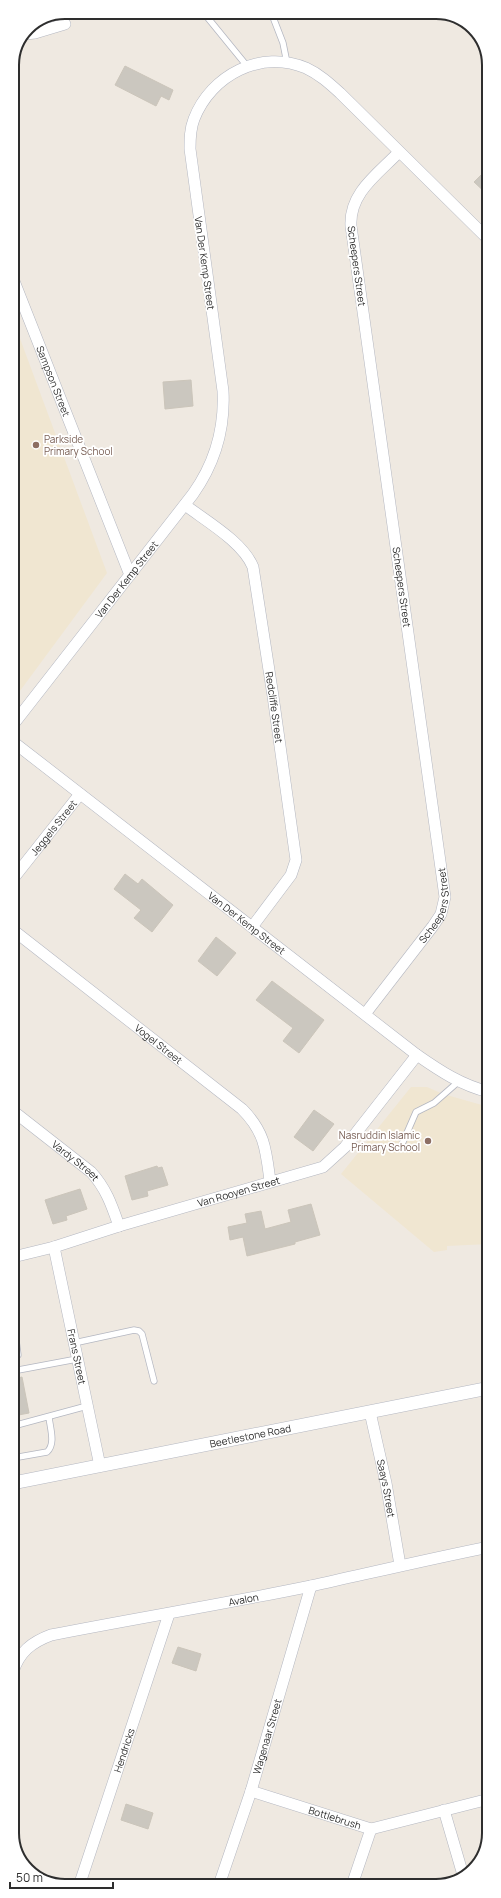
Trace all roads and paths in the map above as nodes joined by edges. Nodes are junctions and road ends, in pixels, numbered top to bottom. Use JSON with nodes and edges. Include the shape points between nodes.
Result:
{"nodes":[{"id":1,"x":209,"y":19,"type":"edge"},
{"id":2,"x":274,"y":19,"type":"edge"},
{"id":3,"x":65,"y":24,"type":"dead end"},
{"id":4,"x":33,"y":33,"type":"edge"},
{"id":5,"x":287,"y":63,"type":"junction"},
{"id":6,"x":247,"y":66,"type":"junction"},
{"id":7,"x":399,"y":152,"type":"junction"},
{"id":8,"x":482,"y":233,"type":"edge"},
{"id":9,"x":19,"y":294,"type":"edge"},
{"id":10,"x":185,"y":505,"type":"junction"},
{"id":11,"x":130,"y":575,"type":"junction"},
{"id":12,"x":19,"y":717,"type":"edge"},
{"id":13,"x":19,"y":746,"type":"edge"},
{"id":14,"x":80,"y":794,"type":"junction"},
{"id":15,"x":19,"y":871,"type":"edge"},
{"id":16,"x":252,"y":927,"type":"junction"},
{"id":17,"x":19,"y":935,"type":"edge"},
{"id":18,"x":365,"y":1014,"type":"junction"},
{"id":19,"x":417,"y":1055,"type":"junction"},
{"id":20,"x":458,"y":1082,"type":"junction"},
{"id":21,"x":482,"y":1090,"type":"edge"},
{"id":22,"x":19,"y":1116,"type":"edge"},
{"id":23,"x":403,"y":1142,"type":"dead end"},
{"id":24,"x":270,"y":1181,"type":"junction"},
{"id":25,"x":118,"y":1226,"type":"junction"},
{"id":26,"x":54,"y":1247,"type":"junction"},
{"id":27,"x":19,"y":1256,"type":"edge"},
{"id":28,"x":74,"y":1343,"type":"junction"},
{"id":29,"x":77,"y":1359,"type":"junction"},
{"id":30,"x":19,"y":1370,"type":"edge"},
{"id":31,"x":154,"y":1381,"type":"dead end"},
{"id":32,"x":482,"y":1389,"type":"edge"},
{"id":33,"x":87,"y":1406,"type":"junction"},
{"id":34,"x":370,"y":1412,"type":"junction"},
{"id":35,"x":49,"y":1417,"type":"junction"},
{"id":36,"x":19,"y":1424,"type":"edge"},
{"id":37,"x":19,"y":1457,"type":"edge"},
{"id":38,"x":100,"y":1466,"type":"junction"},
{"id":39,"x":19,"y":1482,"type":"edge"},
{"id":40,"x":482,"y":1548,"type":"edge"},
{"id":41,"x":400,"y":1565,"type":"junction"},
{"id":42,"x":310,"y":1586,"type":"junction"},
{"id":43,"x":169,"y":1614,"type":"junction"},
{"id":44,"x":19,"y":1657,"type":"edge"},
{"id":45,"x":251,"y":1791,"type":"junction"},
{"id":46,"x":482,"y":1801,"type":"edge"},
{"id":47,"x":444,"y":1810,"type":"junction"},
{"id":48,"x":370,"y":1829,"type":"junction"},
{"id":49,"x":462,"y":1871,"type":"edge"},
{"id":50,"x":81,"y":1879,"type":"edge"},
{"id":51,"x":221,"y":1879,"type":"edge"},
{"id":52,"x":354,"y":1879,"type":"edge"}],
"edges":[{"from":1,"to":6,"type":"lane"},
{"from":2,"to":5,"type":"lane"},
{"from":3,"to":4,"type":"street"},
{"from":5,"to":6,"type":"street","name":"Van Der Kemp Street"},
{"from":5,"to":7,"type":"street","name":"Van Der Kemp Street","via":[[321,76]]},
{"from":6,"to":10,"type":"street","name":"Van Der Kemp Street","via":[[225,77],[208,94],[191,129],[191,161],[224,402],[215,453],[201,483]]},
{"from":7,"to":8,"type":"street","name":"Van Der Kemp Street"},
{"from":7,"to":18,"type":"street","name":"Scheepers Street","via":[[356,198],[350,216],[446,897],[441,914],[433,926]]},
{"from":9,"to":11,"type":"street","name":"Sampson Street"},
{"from":10,"to":11,"type":"street","name":"Van Der Kemp Street"},
{"from":10,"to":16,"type":"street","name":"Redcliffe Street","via":[[245,553],[253,567],[256,582],[296,860],[291,875]]},
{"from":11,"to":12,"type":"street","name":"Van Der Kemp Street"},
{"from":13,"to":14,"type":"street","name":"Van Der Kemp Street"},
{"from":14,"to":15,"type":"street","name":"Jeggels Street"},
{"from":14,"to":16,"type":"street","name":"Van Der Kemp Street"},
{"from":16,"to":18,"type":"street","name":"Van Der Kemp Street"},
{"from":17,"to":24,"type":"street","name":"Vogel Street","via":[[242,1109],[252,1119],[262,1137]]},
{"from":18,"to":19,"type":"street","name":"Van Der Kemp Street"},
{"from":19,"to":20,"type":"street","name":"Van Der Kemp Street"},
{"from":19,"to":24,"type":"street","name":"Van Rooyen Street","via":[[332,1160],[312,1171]]},
{"from":20,"to":21,"type":"street","name":"Van Der Kemp Street"},
{"from":20,"to":23,"type":"lane","via":[[434,1103],[416,1112]]},
{"from":22,"to":25,"type":"street","name":"Vardy Street","via":[[100,1181],[113,1207]]},
{"from":24,"to":25,"type":"street","name":"Van Rooyen Street"},
{"from":25,"to":26,"type":"street","name":"Van Rooyen Street"},
{"from":26,"to":27,"type":"street","name":"Van Rooyen Street"},
{"from":26,"to":28,"type":"street","name":"Frans Street"},
{"from":28,"to":29,"type":"street","name":"Frans Street"},
{"from":28,"to":31,"type":"lane","via":[[139,1331],[142,1334]]},
{"from":29,"to":30,"type":"lane"},
{"from":29,"to":33,"type":"street","name":"Frans Street"},
{"from":32,"to":34,"type":"street","name":"Beetlestone Road"},
{"from":33,"to":35,"type":"lane"},
{"from":33,"to":38,"type":"street","name":"Frans Street"},
{"from":34,"to":38,"type":"street","name":"Beetlestone Road"},
{"from":34,"to":41,"type":"street","name":"Saays Street","via":[[386,1483]]},
{"from":35,"to":36,"type":"lane"},
{"from":35,"to":37,"type":"lane","via":[[52,1442],[47,1452]]},
{"from":38,"to":39,"type":"street","name":"Beetlestone Road"},
{"from":40,"to":41,"type":"street","name":"Avalon"},
{"from":41,"to":42,"type":"street","name":"Avalon"},
{"from":42,"to":43,"type":"street","name":"Avalon"},
{"from":42,"to":45,"type":"street","name":"Wagenaar Street"},
{"from":43,"to":44,"type":"street","name":"Avalon","via":[[42,1638]]},
{"from":43,"to":50,"type":"street","name":"Hendricks"},
{"from":45,"to":48,"type":"street","name":"Bottlebrush"},
{"from":45,"to":51,"type":"street","name":"Wagenaar Street"},
{"from":46,"to":47,"type":"street","name":"Bottlebrush"},
{"from":47,"to":48,"type":"street","name":"Bottlebrush"},
{"from":47,"to":49,"type":"street"},
{"from":48,"to":52,"type":"street"}]}
